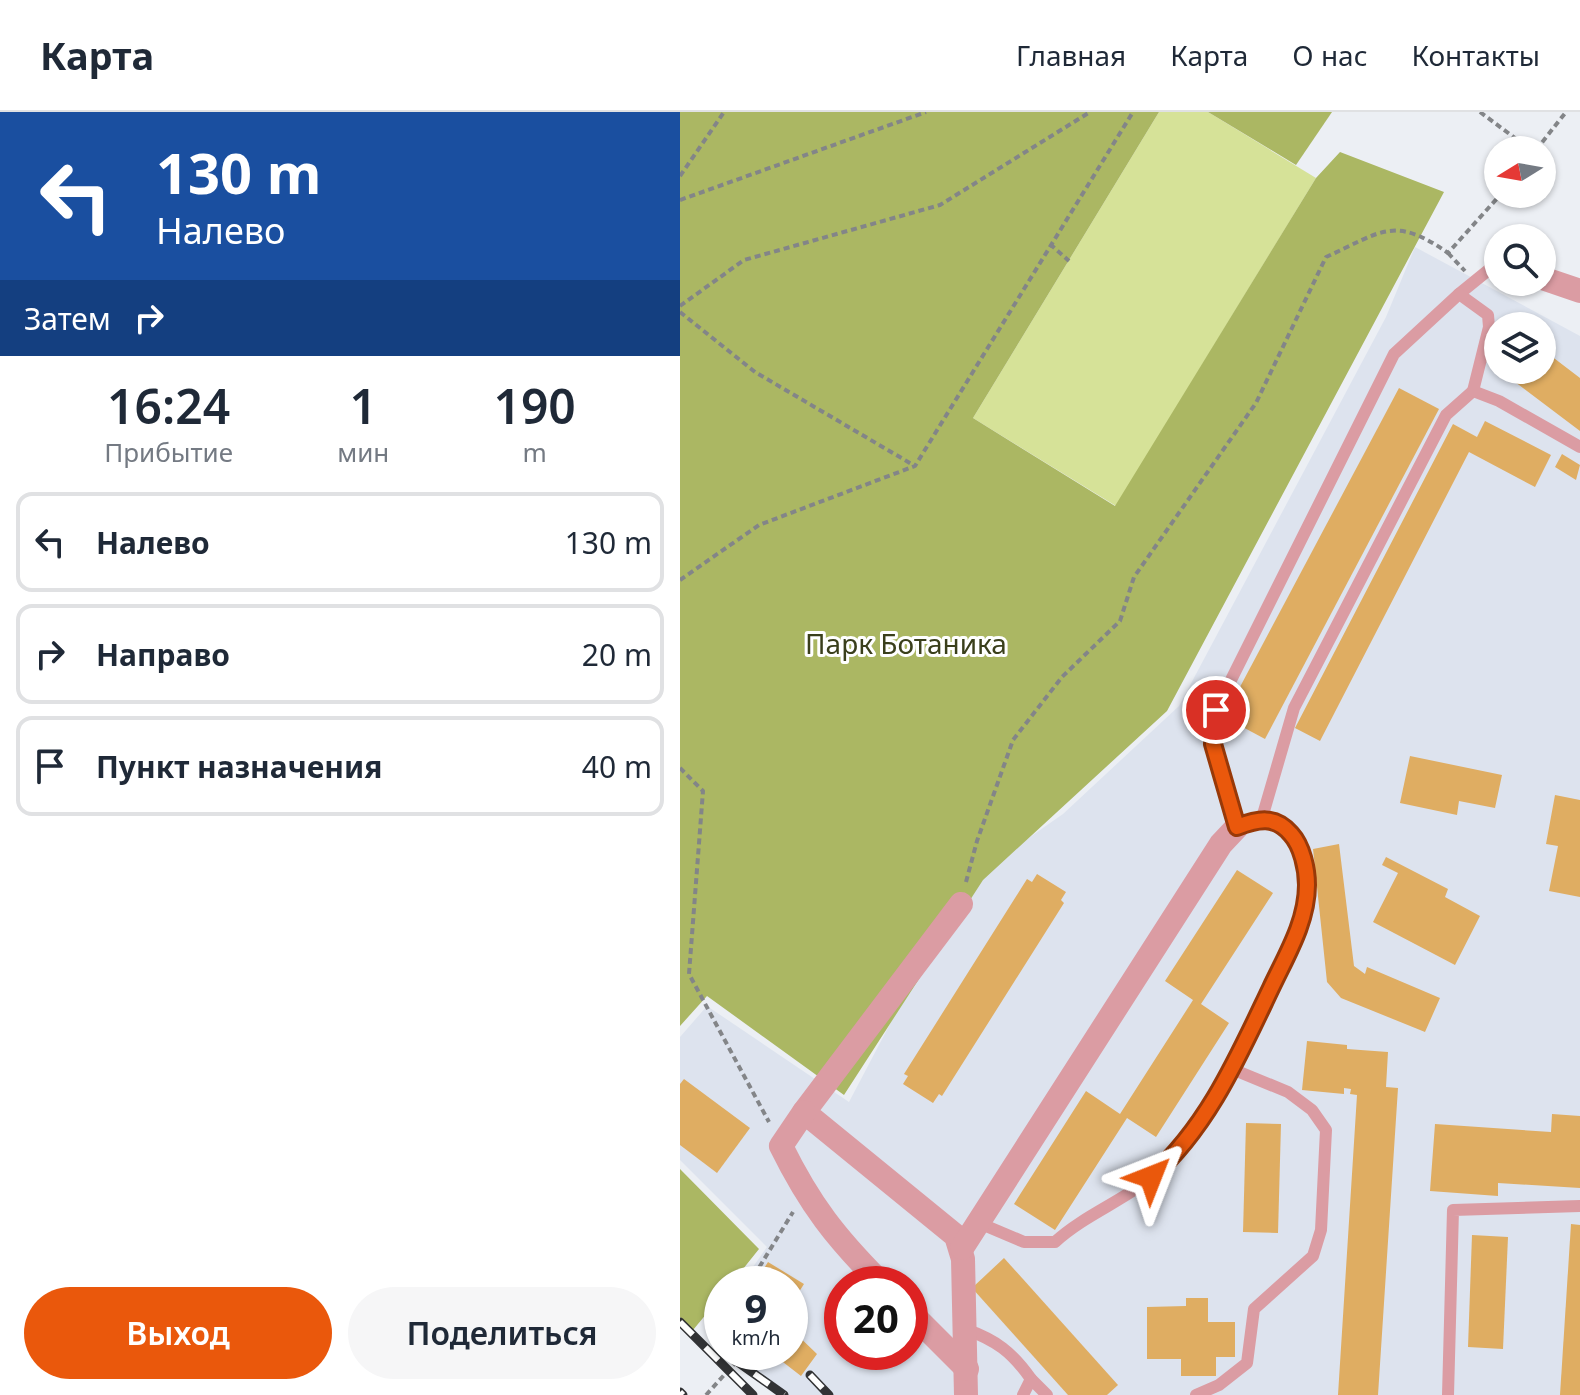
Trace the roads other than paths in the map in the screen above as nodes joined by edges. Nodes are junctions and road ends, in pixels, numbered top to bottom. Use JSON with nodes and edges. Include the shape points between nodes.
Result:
{"nodes":[{"id":1,"x":1484,"y":274,"type":"edge"},
{"id":2,"x":1556,"y":283,"type":"edge"},
{"id":3,"x":1580,"y":291,"type":"edge"},
{"id":4,"x":1459,"y":294,"type":"junction"},
{"id":5,"x":1473,"y":391,"type":"junction"},
{"id":6,"x":1580,"y":447,"type":"edge"},
{"id":7,"x":1262,"y":818,"type":"junction"},
{"id":8,"x":1237,"y":827,"type":"junction"},
{"id":9,"x":961,"y":904,"type":"road end"},
{"id":10,"x":1232,"y":1069,"type":"junction"},
{"id":11,"x":804,"y":1112,"type":"junction"},
{"id":12,"x":1580,"y":1206,"type":"edge"},
{"id":13,"x":979,"y":1223,"type":"junction"},
{"id":14,"x":962,"y":1248,"type":"junction"},
{"id":15,"x":864,"y":1266,"type":"edge"},
{"id":16,"x":965,"y":1329,"type":"junction"},
{"id":17,"x":928,"y":1330,"type":"edge"},
{"id":18,"x":967,"y":1369,"type":"junction"},
{"id":19,"x":1031,"y":1379,"type":"junction"},
{"id":20,"x":966,"y":1395,"type":"edge"},
{"id":21,"x":1023,"y":1395,"type":"edge"},
{"id":22,"x":1047,"y":1395,"type":"edge"},
{"id":23,"x":1196,"y":1395,"type":"edge"},
{"id":24,"x":1448,"y":1395,"type":"edge"}],
"edges":[{"from":1,"to":4,"type":"lane"},
{"from":2,"to":3,"type":"street"},
{"from":4,"to":5,"type":"lane","via":[[1488,315]]},
{"from":4,"to":8,"type":"lane","via":[[1394,354],[1216,710],[1213,744]]},
{"from":5,"to":6,"type":"lane"},
{"from":5,"to":7,"type":"lane","via":[[1446,415],[1294,708]]},
{"from":7,"to":8,"type":"lane"},
{"from":7,"to":10,"type":"lane","via":[[1284,825],[1299,843],[1307,885],[1300,926]]},
{"from":8,"to":13,"type":"street","via":[[1221,844]]},
{"from":9,"to":11,"type":"street"},
{"from":10,"to":13,"type":"lane","via":[[1172,1158],[1130,1196],[1073,1226],[1055,1242],[1024,1242]]},
{"from":10,"to":23,"type":"lane","via":[[1288,1092],[1312,1110],[1326,1130],[1321,1230],[1313,1256],[1254,1309],[1247,1363],[1228,1380]]},
{"from":11,"to":14,"type":"street","via":[[956,1236]]},
{"from":11,"to":15,"type":"street","via":[[781,1146],[804,1192],[836,1238]]},
{"from":12,"to":24,"type":"lane","via":[[1453,1210]]},
{"from":13,"to":14,"type":"street"},
{"from":14,"to":16,"type":"street"},
{"from":16,"to":18,"type":"street"},
{"from":16,"to":19,"type":"lane","via":[[994,1339],[1013,1353]]},
{"from":17,"to":18,"type":"street"},
{"from":18,"to":20,"type":"street"},
{"from":19,"to":21,"type":"lane"},
{"from":19,"to":22,"type":"lane"}]}
